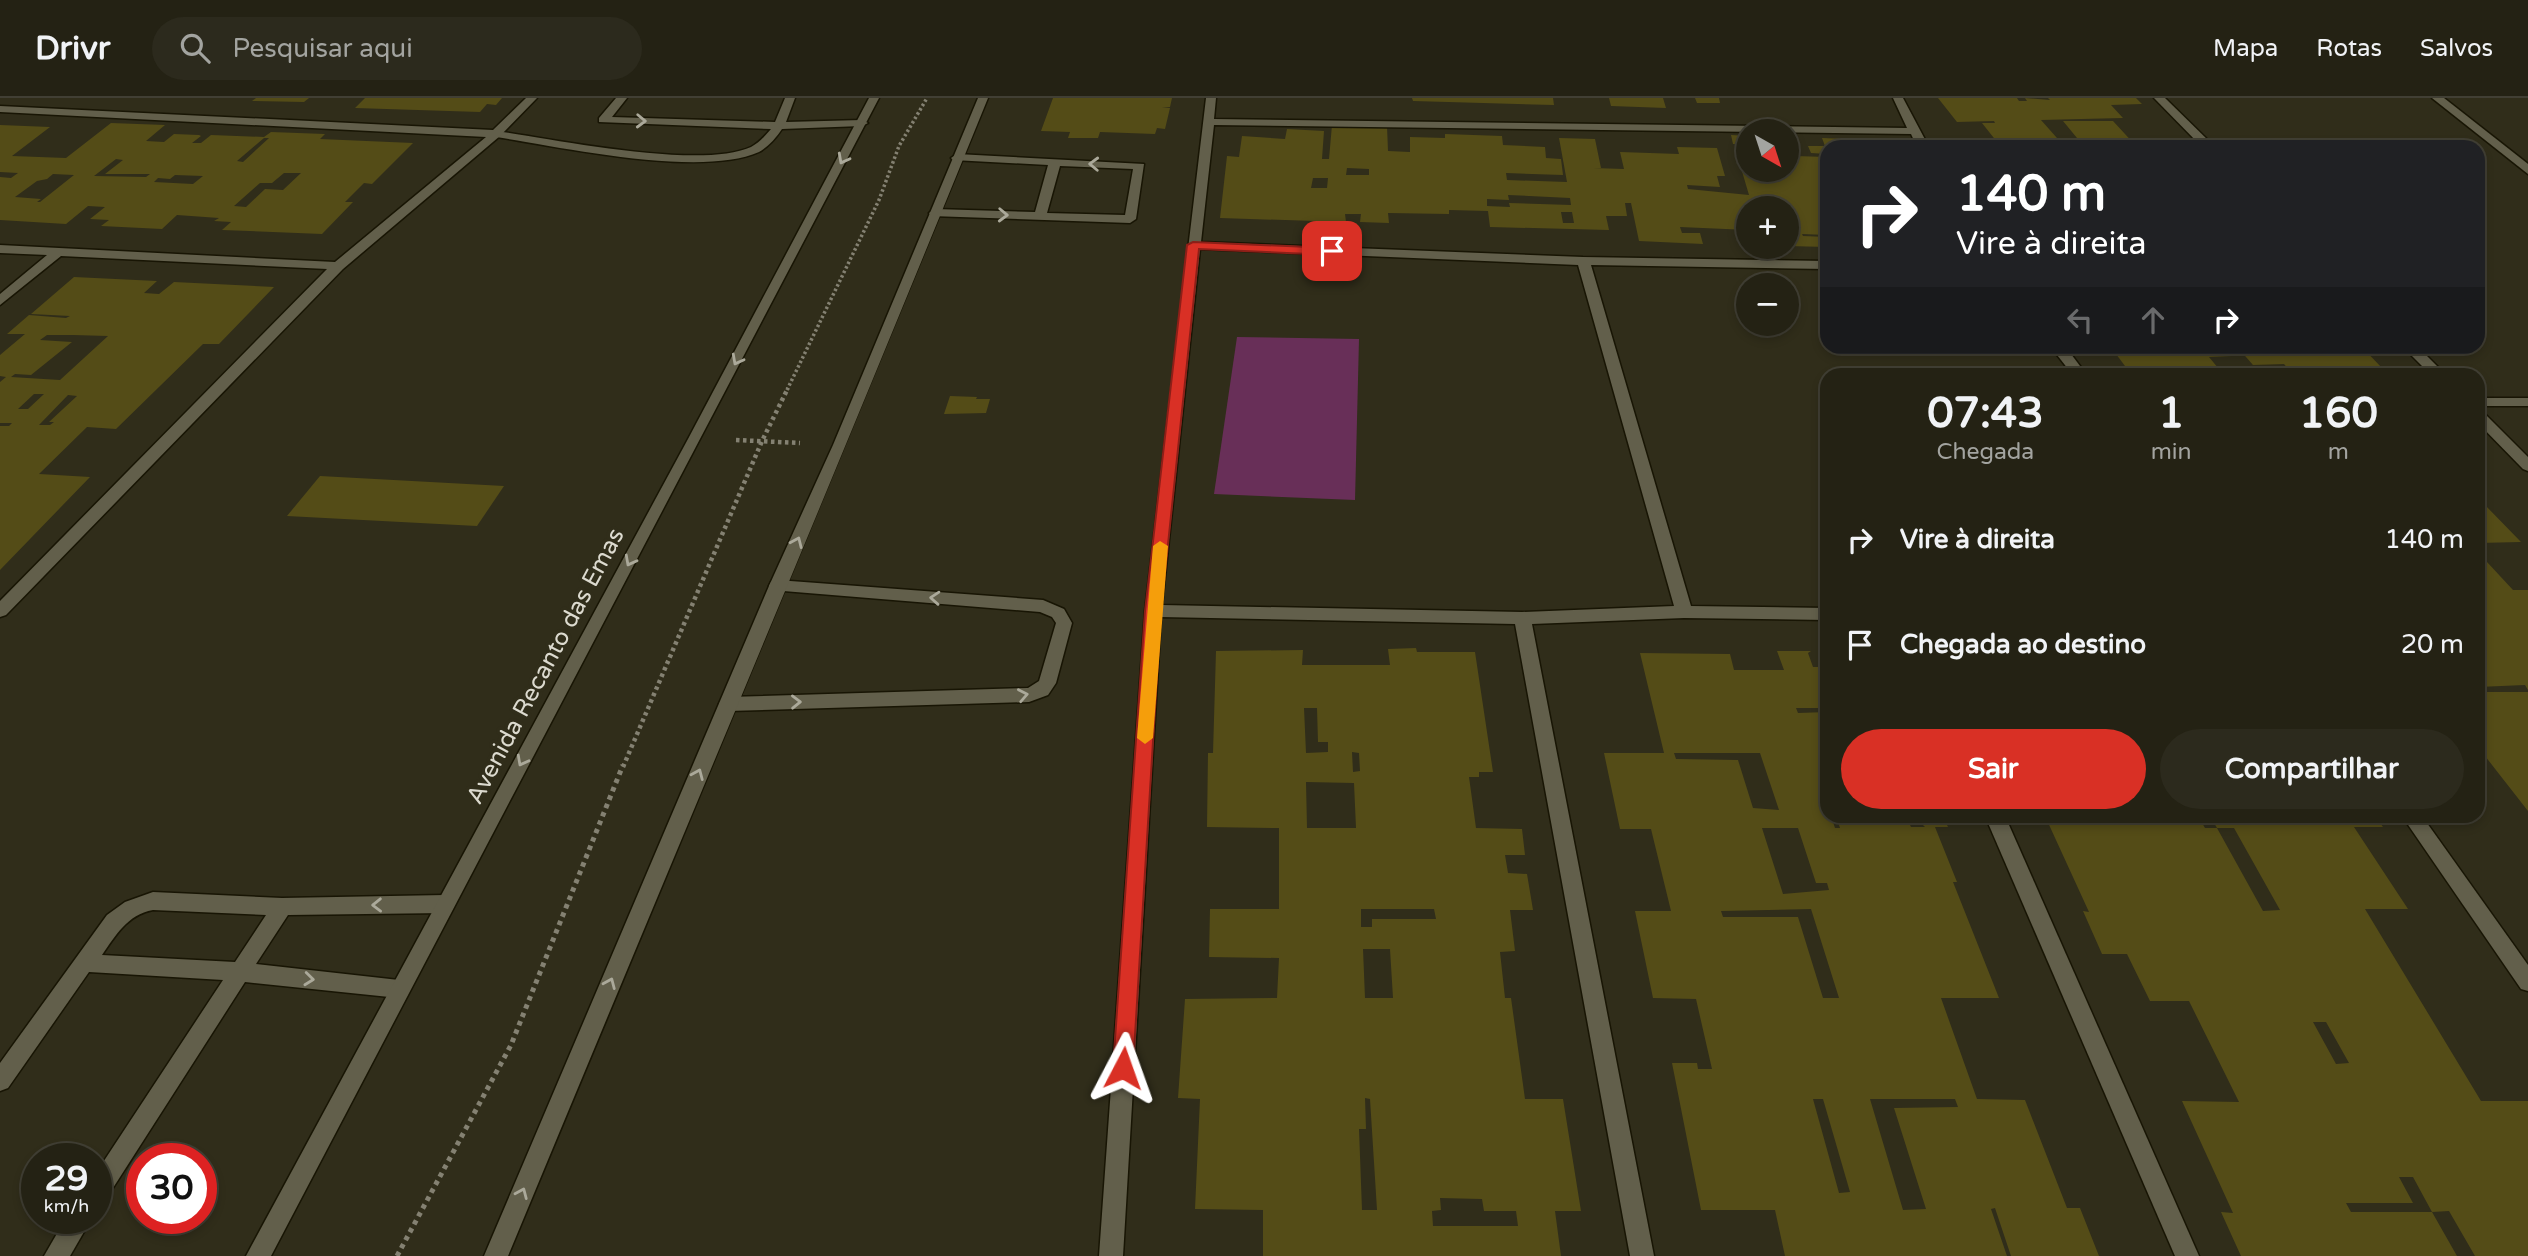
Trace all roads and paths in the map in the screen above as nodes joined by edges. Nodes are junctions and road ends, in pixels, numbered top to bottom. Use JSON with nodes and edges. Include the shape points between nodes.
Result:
{"nodes":[{"id":1,"x":532,"y":98,"type":"edge"},
{"id":2,"x":622,"y":98,"type":"edge"},
{"id":3,"x":790,"y":98,"type":"edge"},
{"id":4,"x":874,"y":98,"type":"edge"},
{"id":5,"x":927,"y":98,"type":"edge"},
{"id":6,"x":983,"y":98,"type":"edge"},
{"id":7,"x":1211,"y":98,"type":"edge"},
{"id":8,"x":1898,"y":98,"type":"edge"},
{"id":9,"x":2160,"y":98,"type":"edge"},
{"id":10,"x":2437,"y":98,"type":"edge"},
{"id":11,"x":0,"y":109,"type":"edge"},
{"id":12,"x":1207,"y":122,"type":"junction"},
{"id":13,"x":862,"y":123,"type":"junction"},
{"id":14,"x":781,"y":125,"type":"junction"},
{"id":15,"x":1913,"y":131,"type":"junction"},
{"id":16,"x":496,"y":134,"type":"junction"},
{"id":17,"x":1919,"y":140,"type":"edge"},
{"id":18,"x":2202,"y":140,"type":"edge"},
{"id":19,"x":957,"y":158,"type":"junction"},
{"id":20,"x":1055,"y":162,"type":"junction"},
{"id":21,"x":2528,"y":170,"type":"edge"},
{"id":22,"x":935,"y":213,"type":"junction"},
{"id":23,"x":1040,"y":216,"type":"junction"},
{"id":24,"x":1193,"y":245,"type":"junction"},
{"id":25,"x":0,"y":249,"type":"edge"},
{"id":26,"x":58,"y":252,"type":"junction"},
{"id":27,"x":1583,"y":261,"type":"junction"},
{"id":28,"x":1820,"y":265,"type":"edge"},
{"id":29,"x":338,"y":266,"type":"junction"},
{"id":30,"x":0,"y":300,"type":"edge"},
{"id":31,"x":2063,"y":354,"type":"edge"},
{"id":32,"x":2417,"y":354,"type":"edge"},
{"id":33,"x":2074,"y":368,"type":"edge"},
{"id":34,"x":2432,"y":368,"type":"edge"},
{"id":35,"x":2485,"y":402,"type":"edge"},
{"id":36,"x":2528,"y":402,"type":"edge"},
{"id":37,"x":2485,"y":422,"type":"edge"},
{"id":38,"x":695,"y":439,"type":"junction"},
{"id":39,"x":762,"y":441,"type":"junction"},
{"id":40,"x":839,"y":445,"type":"junction"},
{"id":41,"x":2528,"y":466,"type":"edge"},
{"id":42,"x":777,"y":586,"type":"junction"},
{"id":43,"x":0,"y":611,"type":"edge"},
{"id":44,"x":1153,"y":611,"type":"junction"},
{"id":45,"x":1684,"y":612,"type":"junction"},
{"id":46,"x":1820,"y":614,"type":"edge"},
{"id":47,"x":1522,"y":618,"type":"junction"},
{"id":48,"x":727,"y":704,"type":"junction"},
{"id":49,"x":1998,"y":823,"type":"edge"},
{"id":50,"x":2417,"y":823,"type":"edge"},
{"id":51,"x":445,"y":904,"type":"junction"},
{"id":52,"x":282,"y":907,"type":"junction"},
{"id":53,"x":85,"y":963,"type":"junction"},
{"id":54,"x":241,"y":972,"type":"junction"},
{"id":55,"x":2528,"y":982,"type":"edge"},
{"id":56,"x":399,"y":989,"type":"junction"},
{"id":57,"x":0,"y":1081,"type":"edge"},
{"id":58,"x":112,"y":1170,"type":"edge"},
{"id":59,"x":70,"y":1234,"type":"edge"},
{"id":60,"x":56,"y":1256,"type":"edge"},
{"id":61,"x":258,"y":1256,"type":"edge"},
{"id":62,"x":397,"y":1256,"type":"edge"},
{"id":63,"x":496,"y":1256,"type":"edge"},
{"id":64,"x":1111,"y":1256,"type":"edge"},
{"id":65,"x":1642,"y":1256,"type":"edge"},
{"id":66,"x":2187,"y":1256,"type":"edge"}],
"edges":[{"from":1,"to":16,"type":"street"},
{"from":2,"to":14,"type":"street","one_way":true,"via":[[603,120]]},
{"from":3,"to":14,"type":"street"},
{"from":4,"to":13,"type":"street","name":"Avenida Recanto das Emas"},
{"from":5,"to":39,"type":"path","via":[[899,146],[879,200]]},
{"from":6,"to":19,"type":"street"},
{"from":7,"to":12,"type":"street"},
{"from":8,"to":15,"type":"street"},
{"from":9,"to":18,"type":"street"},
{"from":10,"to":21,"type":"street"},
{"from":11,"to":16,"type":"street"},
{"from":12,"to":15,"type":"street"},
{"from":12,"to":24,"type":"street"},
{"from":13,"to":14,"type":"street"},
{"from":13,"to":38,"type":"street","name":"Avenida Recanto das Emas","one_way":true},
{"from":14,"to":16,"type":"street","via":[[754,149],[687,159]]},
{"from":15,"to":17,"type":"street"},
{"from":16,"to":29,"type":"street"},
{"from":19,"to":20,"type":"street"},
{"from":19,"to":22,"type":"street"},
{"from":20,"to":23,"type":"street"},
{"from":23,"to":20,"type":"street","one_way":true,"via":[[1130,219],[1140,166]]},
{"from":22,"to":23,"type":"street","one_way":true},
{"from":22,"to":40,"type":"street"},
{"from":24,"to":27,"type":"street"},
{"from":24,"to":44,"type":"street"},
{"from":25,"to":26,"type":"street"},
{"from":26,"to":29,"type":"street"},
{"from":26,"to":30,"type":"street"},
{"from":27,"to":28,"type":"street"},
{"from":27,"to":45,"type":"street"},
{"from":29,"to":43,"type":"street"},
{"from":31,"to":33,"type":"street"},
{"from":32,"to":34,"type":"street"},
{"from":35,"to":36,"type":"street"},
{"from":37,"to":41,"type":"street"},
{"from":38,"to":39,"type":"path"},
{"from":38,"to":51,"type":"street","name":"Avenida Recanto das Emas","one_way":true},
{"from":39,"to":40,"type":"path"},
{"from":39,"to":62,"type":"path","via":[[589,846],[511,1045]]},
{"from":42,"to":40,"type":"street","one_way":true},
{"from":42,"to":48,"type":"street"},
{"from":48,"to":42,"type":"street","one_way":true,"via":[[1029,695],[1047,683],[1064,623],[1058,613],[1043,606]]},
{"from":44,"to":47,"type":"street"},
{"from":44,"to":64,"type":"street"},
{"from":45,"to":46,"type":"street"},
{"from":45,"to":47,"type":"street"},
{"from":47,"to":65,"type":"street"},
{"from":63,"to":48,"type":"street","one_way":true},
{"from":49,"to":66,"type":"street"},
{"from":50,"to":55,"type":"street"},
{"from":51,"to":52,"type":"street","one_way":true},
{"from":51,"to":56,"type":"street","name":"Avenida Recanto das Emas"},
{"from":52,"to":53,"type":"street","via":[[140,904],[114,921]]},
{"from":52,"to":54,"type":"street"},
{"from":53,"to":54,"type":"street"},
{"from":53,"to":57,"type":"street"},
{"from":54,"to":56,"type":"street","one_way":true},
{"from":54,"to":58,"type":"street"},
{"from":56,"to":61,"type":"street","name":"Avenida Recanto das Emas"},
{"from":59,"to":60,"type":"street"}]}
